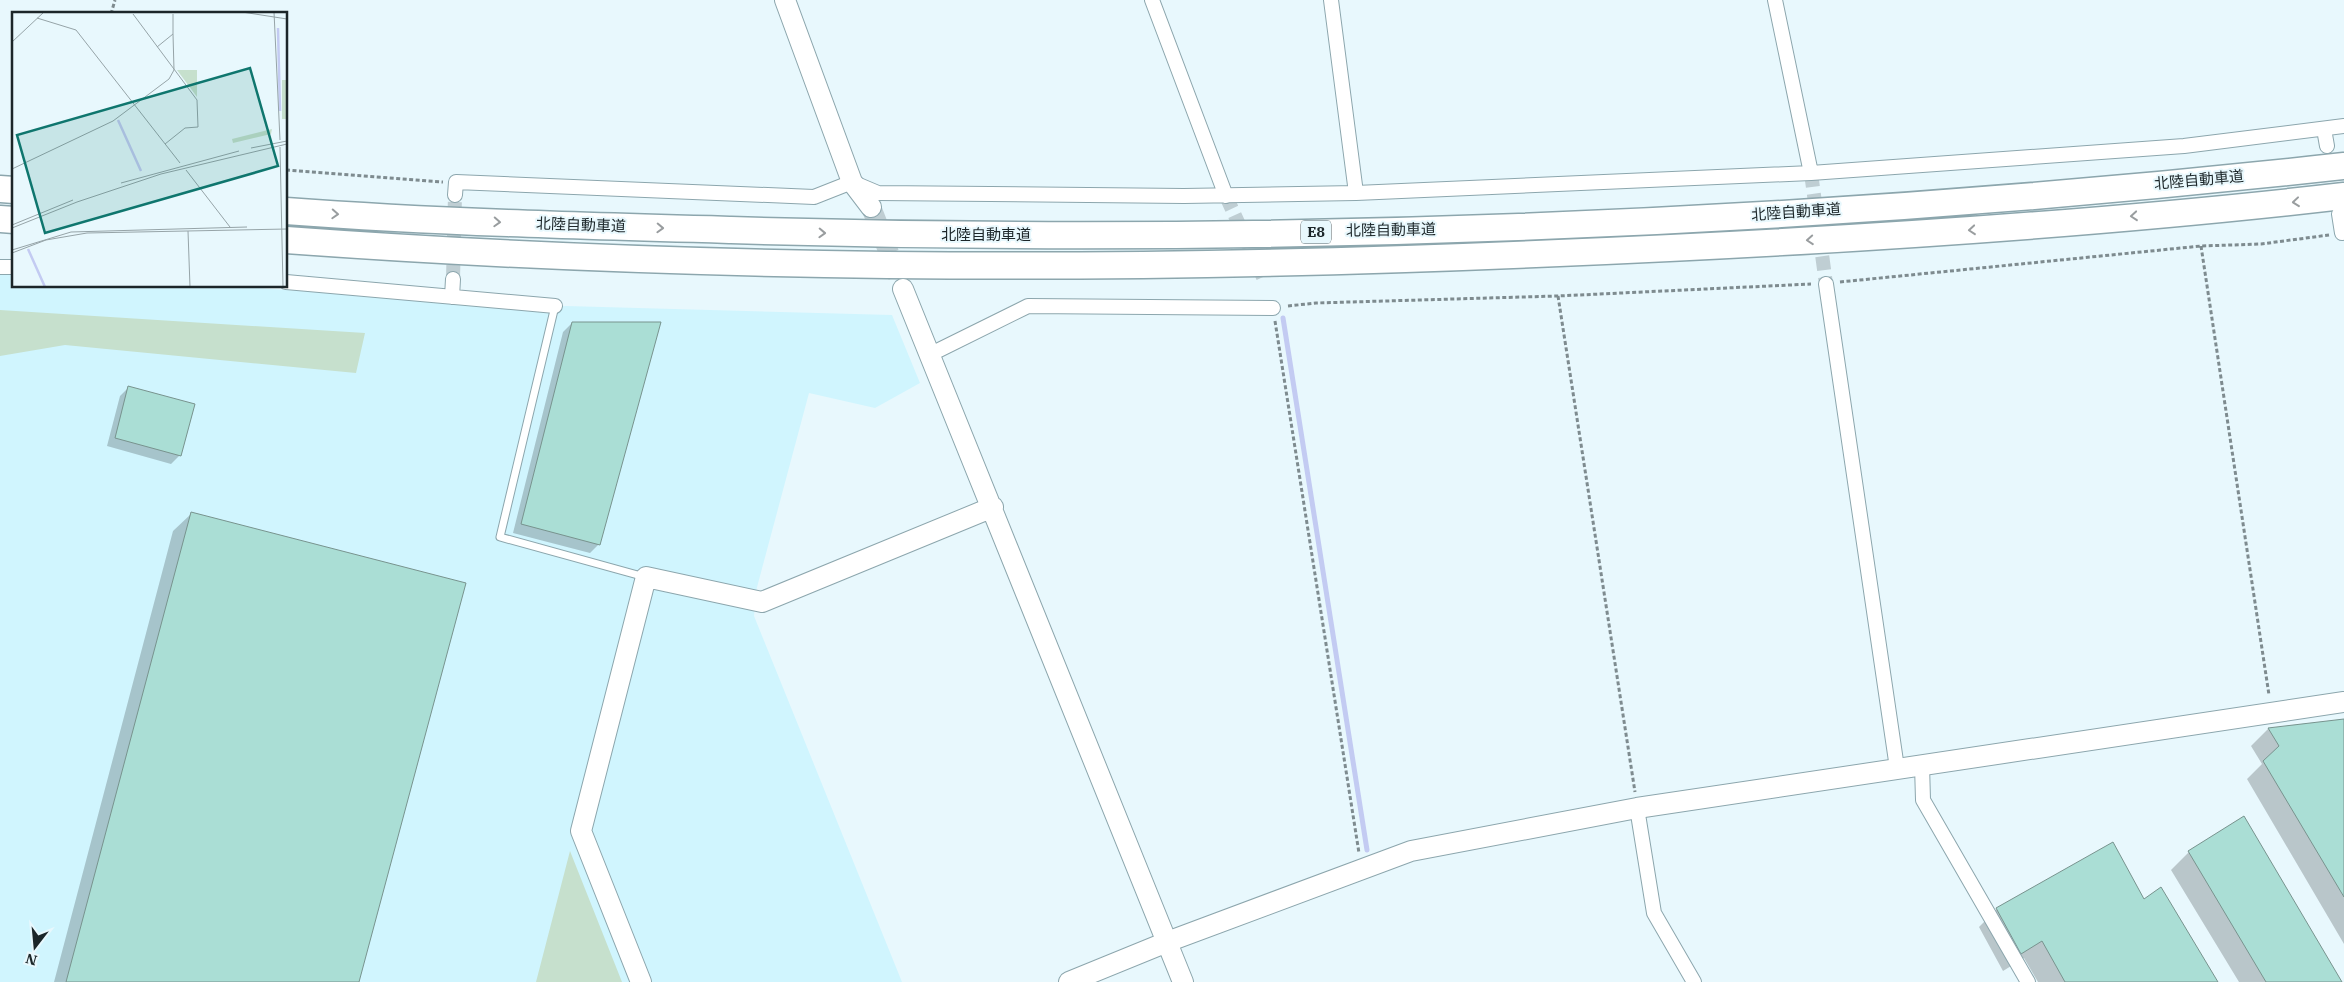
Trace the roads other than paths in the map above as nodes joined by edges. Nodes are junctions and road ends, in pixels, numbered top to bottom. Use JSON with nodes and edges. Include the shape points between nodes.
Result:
{"nodes":[{"id":1,"x":785,"y":0,"type":"edge"},
{"id":2,"x":1152,"y":0,"type":"edge"},
{"id":3,"x":1331,"y":0,"type":"edge"},
{"id":4,"x":1775,"y":0,"type":"edge"},
{"id":5,"x":2344,"y":126,"type":"edge"},
{"id":6,"x":2324,"y":129,"type":"junction"},
{"id":7,"x":2327,"y":146,"type":"dead end"},
{"id":8,"x":2344,"y":166,"type":"edge"},
{"id":9,"x":1811,"y":173,"type":"junction"},
{"id":10,"x":852,"y":182,"type":"junction"},
{"id":11,"x":455,"y":189,"type":"road end"},
{"id":12,"x":1356,"y":193,"type":"junction"},
{"id":13,"x":1226,"y":196,"type":"junction"},
{"id":14,"x":2342,"y":205,"type":"edge"},
{"id":15,"x":871,"y":207,"type":"tunnel mouth"},
{"id":16,"x":288,"y":211,"type":"edge"},
{"id":17,"x":2342,"y":233,"type":"road end"},
{"id":18,"x":288,"y":240,"type":"edge"},
{"id":19,"x":453,"y":279,"type":"tunnel mouth"},
{"id":20,"x":288,"y":282,"type":"edge"},
{"id":21,"x":1826,"y":284,"type":"tunnel mouth"},
{"id":22,"x":903,"y":289,"type":"tunnel mouth"},
{"id":23,"x":452,"y":297,"type":"junction"},
{"id":24,"x":555,"y":306,"type":"joint"},
{"id":25,"x":1273,"y":308,"type":"road end"},
{"id":26,"x":931,"y":354,"type":"junction"},
{"id":27,"x":993,"y":507,"type":"junction"},
{"id":28,"x":646,"y":578,"type":"junction"},
{"id":29,"x":2344,"y":702,"type":"edge"},
{"id":30,"x":1922,"y":765,"type":"junction"},
{"id":31,"x":1898,"y":768,"type":"junction"},
{"id":32,"x":1637,"y":808,"type":"junction"},
{"id":33,"x":1167,"y":942,"type":"junction"},
{"id":34,"x":641,"y":982,"type":"edge"},
{"id":35,"x":1068,"y":982,"type":"edge"},
{"id":36,"x":1183,"y":982,"type":"edge"},
{"id":37,"x":1694,"y":982,"type":"edge"},
{"id":38,"x":2028,"y":982,"type":"edge"}],
"edges":[{"from":1,"to":10,"type":"street"},
{"from":2,"to":13,"type":"street"},
{"from":3,"to":12,"type":"street"},
{"from":4,"to":9,"type":"street"},
{"from":5,"to":6,"type":"street"},
{"from":6,"to":7,"type":"street"},
{"from":6,"to":9,"type":"street","via":[[2184,146]]},
{"from":16,"to":8,"type":"highway","name":"北陸自動車道","number":"E8","one_way":true,"via":[[577,226],[846,234],[1106,236],[1404,230],[1690,219],[1965,201]]},
{"from":9,"to":12,"type":"street"},
{"from":10,"to":11,"type":"street","via":[[814,197]]},
{"from":10,"to":13,"type":"street","via":[[878,194]]},
{"from":10,"to":15,"type":"street"},
{"from":12,"to":13,"type":"street"},
{"from":14,"to":17,"type":"street"},
{"from":14,"to":18,"type":"highway","name":"北陸自動車道","number":"E8","one_way":true,"via":[[2257,206],[1699,248],[1378,261],[840,264],[583,256]]},
{"from":19,"to":23,"type":"street"},
{"from":20,"to":23,"type":"street"},
{"from":21,"to":31,"type":"street"},
{"from":22,"to":26,"type":"street"},
{"from":23,"to":24,"type":"street"},
{"from":24,"to":28,"type":"lane","via":[[500,537]]},
{"from":25,"to":26,"type":"street","via":[[1028,306]]},
{"from":26,"to":27,"type":"street"},
{"from":27,"to":28,"type":"street","via":[[762,602]]},
{"from":27,"to":33,"type":"street"},
{"from":28,"to":34,"type":"street","via":[[581,831]]},
{"from":29,"to":30,"type":"street"},
{"from":30,"to":31,"type":"street"},
{"from":30,"to":38,"type":"street","via":[[1923,800]]},
{"from":31,"to":32,"type":"street"},
{"from":32,"to":33,"type":"street","via":[[1411,851]]},
{"from":32,"to":37,"type":"street","via":[[1654,913]]},
{"from":33,"to":35,"type":"street"},
{"from":33,"to":36,"type":"street"}]}
